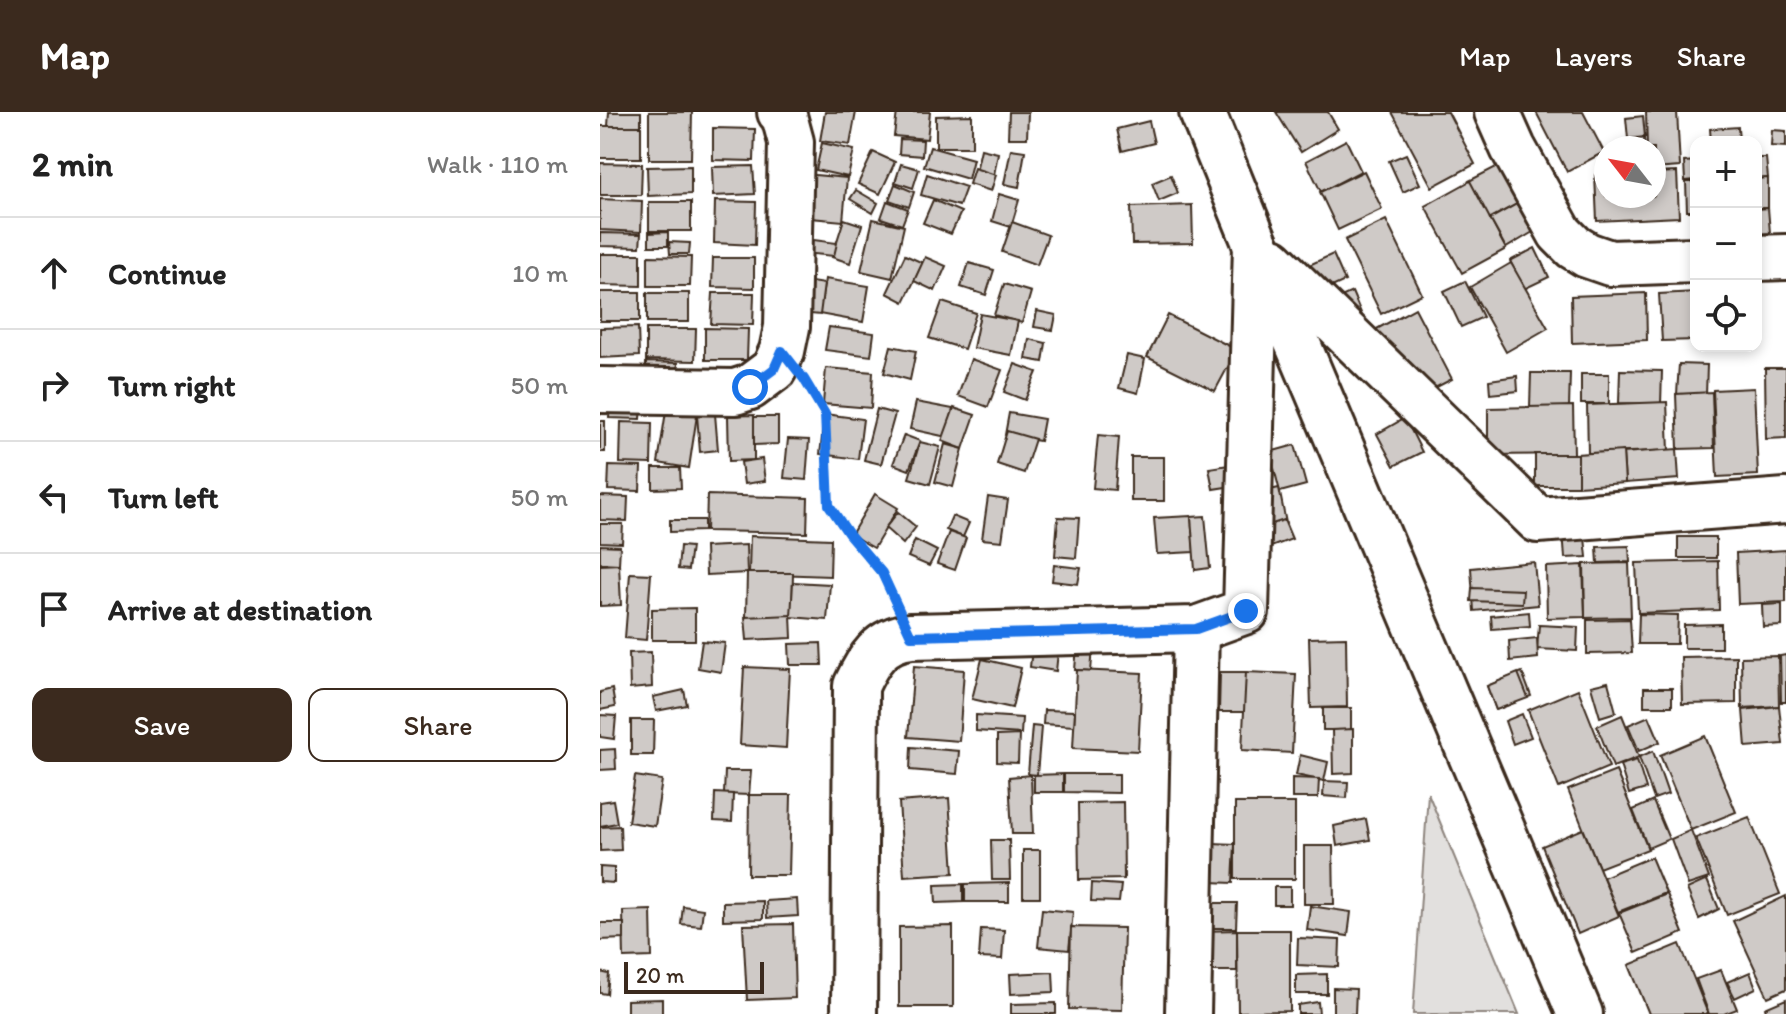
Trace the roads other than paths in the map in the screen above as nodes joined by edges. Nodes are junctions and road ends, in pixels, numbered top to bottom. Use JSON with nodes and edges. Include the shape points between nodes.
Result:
{"nodes":[{"id":1,"x":780,"y":112,"type":"edge"},
{"id":2,"x":1202,"y":112,"type":"edge"},
{"id":3,"x":1497,"y":112,"type":"edge"},
{"id":4,"x":1256,"y":245,"type":"junction"},
{"id":5,"x":1786,"y":257,"type":"edge"},
{"id":6,"x":1762,"y":258,"type":"edge"},
{"id":7,"x":1690,"y":260,"type":"edge"},
{"id":8,"x":600,"y":390,"type":"edge"},
{"id":9,"x":1786,"y":501,"type":"edge"},
{"id":10,"x":1196,"y":629,"type":"junction"},
{"id":11,"x":854,"y":1014,"type":"edge"},
{"id":12,"x":1188,"y":1014,"type":"edge"},
{"id":13,"x":1580,"y":1014,"type":"edge"}],
"edges":[{"from":1,"to":8,"type":"street","via":[[791,142],[787,327],[774,369],[735,392]]},
{"from":2,"to":4,"type":"street"},
{"from":3,"to":7,"type":"street","via":[[1560,233],[1574,247],[1610,263]]},
{"from":4,"to":9,"type":"street","via":[[1538,520]]},
{"from":4,"to":10,"type":"street","via":[[1246,611]]},
{"from":4,"to":13,"type":"street"},
{"from":5,"to":6,"type":"street"},
{"from":10,"to":11,"type":"street","via":[[911,636],[897,637],[880,649],[856,686]]},
{"from":10,"to":12,"type":"street"}]}
